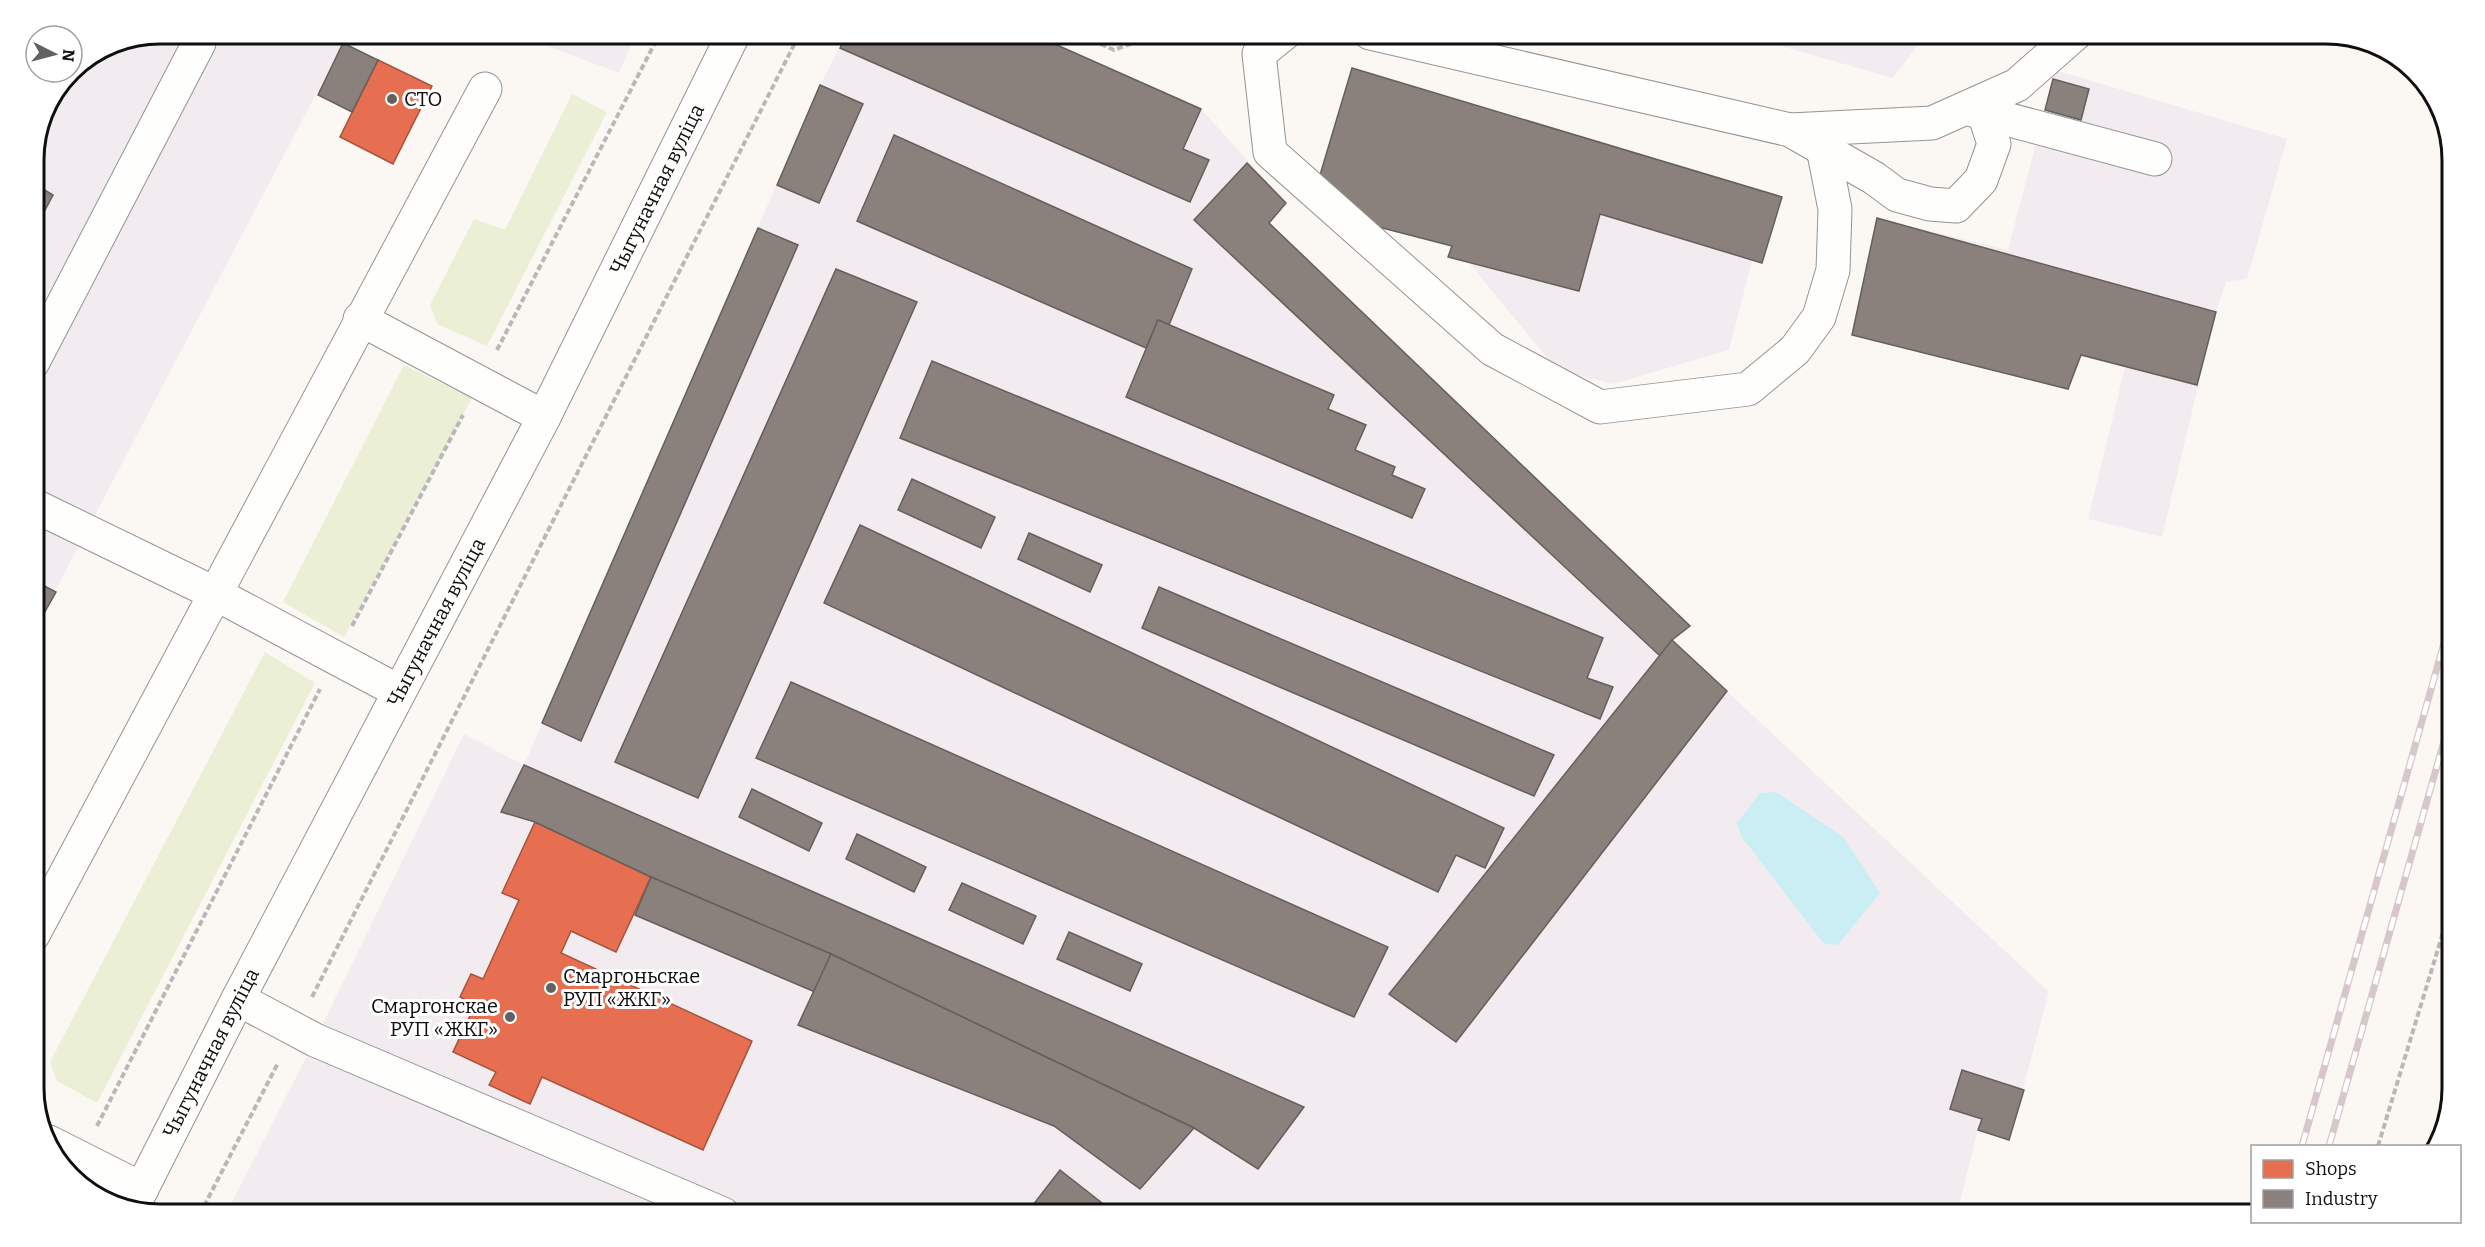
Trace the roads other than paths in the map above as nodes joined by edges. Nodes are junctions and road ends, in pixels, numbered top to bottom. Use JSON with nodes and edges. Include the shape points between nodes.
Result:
{"nodes":[{"id":1,"x":199,"y":44,"type":"edge"},
{"id":2,"x":729,"y":44,"type":"edge"},
{"id":3,"x":1271,"y":44,"type":"edge"},
{"id":4,"x":1418,"y":44,"type":"edge"},
{"id":5,"x":2064,"y":44,"type":"edge"},
{"id":6,"x":485,"y":89,"type":"dead end"},
{"id":7,"x":1974,"y":111,"type":"junction"},
{"id":8,"x":1790,"y":130,"type":"junction"},
{"id":9,"x":1823,"y":148,"type":"junction"},
{"id":10,"x":2155,"y":159,"type":"dead end"},
{"id":11,"x":360,"y":319,"type":"junction"},
{"id":12,"x":44,"y":341,"type":"edge"},
{"id":13,"x":544,"y":417,"type":"junction"},
{"id":14,"x":44,"y":510,"type":"edge"},
{"id":15,"x":214,"y":593,"type":"junction"},
{"id":16,"x":398,"y":691,"type":"junction"},
{"id":17,"x":44,"y":914,"type":"edge"},
{"id":18,"x":238,"y":999,"type":"junction"},
{"id":19,"x":61,"y":1148,"type":"edge"},
{"id":20,"x":137,"y":1198,"type":"edge"},
{"id":21,"x":700,"y":1204,"type":"edge"}],
"edges":[{"from":1,"to":12,"type":"street"},
{"from":2,"to":13,"type":"street","name":"Чыгуначная вуліца"},
{"from":3,"to":9,"type":"street","via":[[1259,54],[1270,152],[1492,349],[1600,407],[1748,389],[1795,350],[1819,317],[1833,270],[1835,209]]},
{"from":4,"to":8,"type":"street"},
{"from":5,"to":7,"type":"street","via":[[2017,85]]},
{"from":6,"to":11,"type":"street"},
{"from":7,"to":8,"type":"street","via":[[1932,123]]},
{"from":7,"to":9,"type":"street","via":[[1994,144],[1981,180],[1956,206],[1897,195]]},
{"from":7,"to":10,"type":"street"},
{"from":8,"to":9,"type":"street"},
{"from":11,"to":13,"type":"street"},
{"from":11,"to":15,"type":"street"},
{"from":13,"to":16,"type":"street","name":"Чыгуначная вуліца"},
{"from":14,"to":15,"type":"street"},
{"from":15,"to":16,"type":"street"},
{"from":15,"to":17,"type":"street"},
{"from":16,"to":18,"type":"street","name":"Чыгуначная вуліца"},
{"from":18,"to":20,"type":"street","name":"Чыгуначная вуліца"},
{"from":18,"to":21,"type":"street","via":[[295,1030]]},
{"from":19,"to":20,"type":"street"}]}
